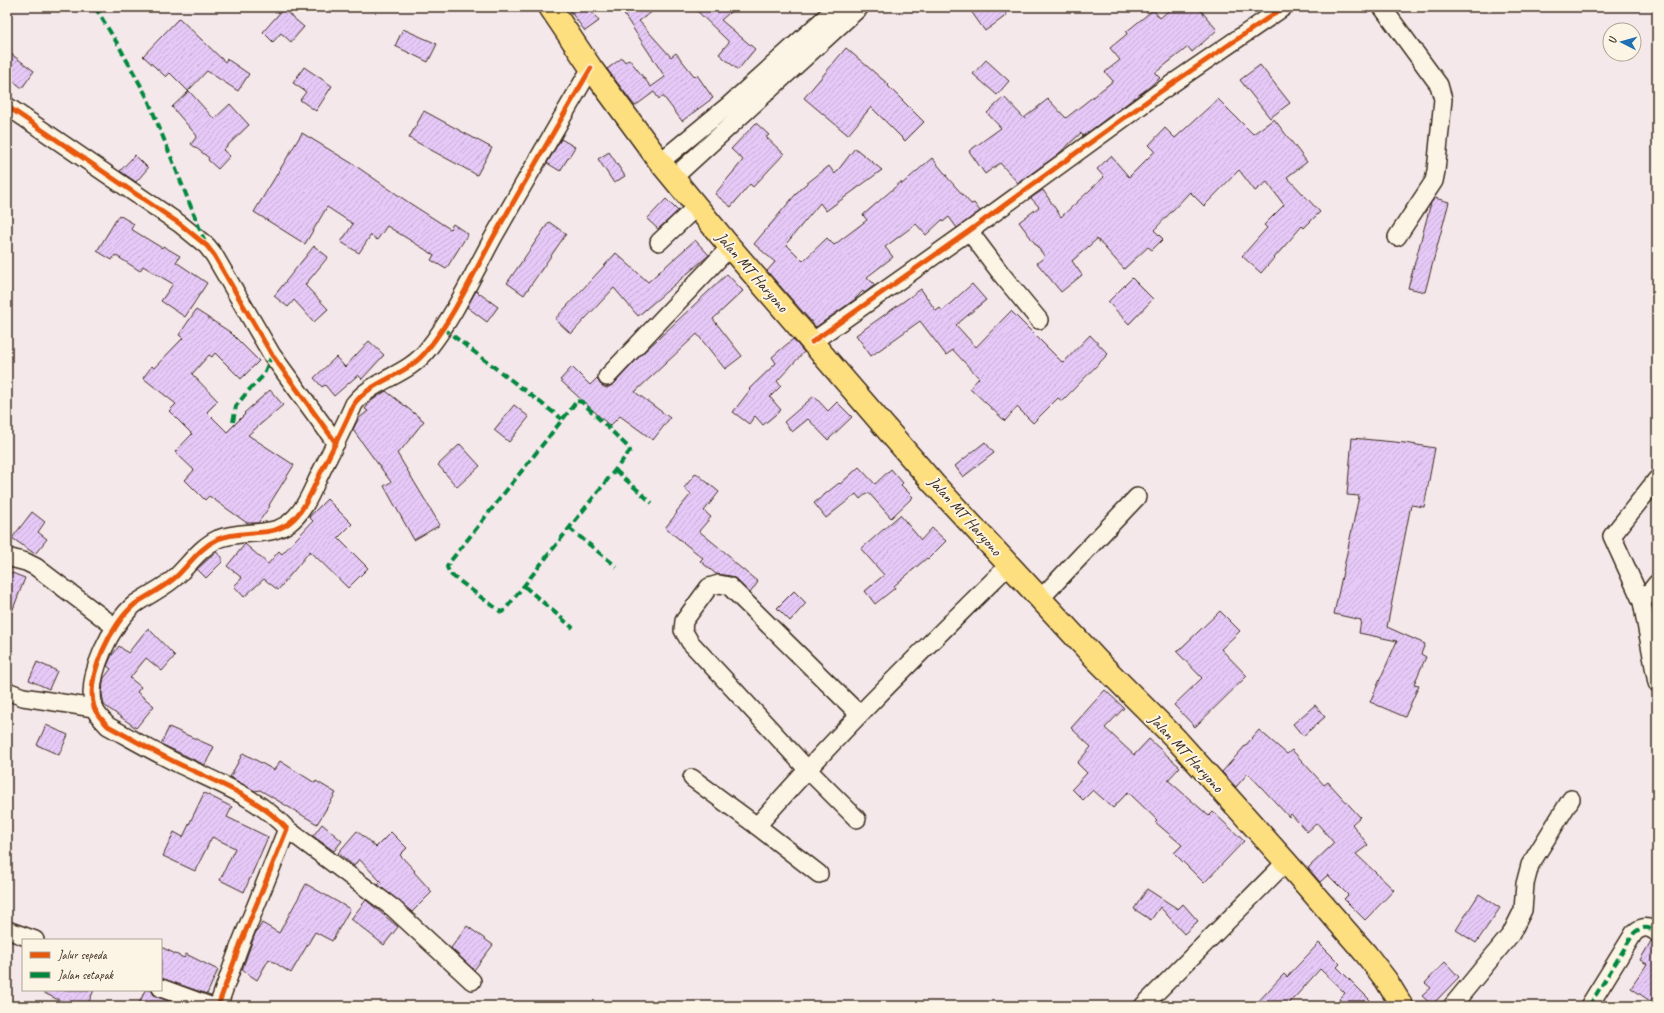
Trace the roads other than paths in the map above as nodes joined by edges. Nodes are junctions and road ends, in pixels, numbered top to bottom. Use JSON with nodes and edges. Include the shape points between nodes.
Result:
{"nodes":[{"id":1,"x":550,"y":7,"type":"edge"},
{"id":2,"x":837,"y":7,"type":"edge"},
{"id":3,"x":860,"y":7,"type":"edge"},
{"id":4,"x":1284,"y":7,"type":"edge"},
{"id":5,"x":1382,"y":7,"type":"edge"},
{"id":6,"x":591,"y":68,"type":"junction"},
{"id":7,"x":7,"y":106,"type":"edge"},
{"id":8,"x":666,"y":170,"type":"junction"},
{"id":9,"x":696,"y":207,"type":"junction"},
{"id":10,"x":969,"y":231,"type":"junction"},
{"id":11,"x":1397,"y":237,"type":"dead end"},
{"id":12,"x":659,"y":242,"type":"dead end"},
{"id":13,"x":730,"y":247,"type":"junction"},
{"id":14,"x":1039,"y":320,"type":"dead end"},
{"id":15,"x":812,"y":342,"type":"junction"},
{"id":16,"x":607,"y":377,"type":"dead end"},
{"id":17,"x":336,"y":443,"type":"junction"},
{"id":18,"x":1657,"y":479,"type":"edge"},
{"id":19,"x":1137,"y":497,"type":"dead end"},
{"id":20,"x":7,"y":557,"type":"edge"},
{"id":21,"x":1009,"y":565,"type":"junction"},
{"id":22,"x":1657,"y":583,"type":"edge"},
{"id":23,"x":1041,"y":598,"type":"junction"},
{"id":24,"x":1642,"y":602,"type":"junction"},
{"id":25,"x":115,"y":627,"type":"junction"},
{"id":26,"x":1657,"y":683,"type":"edge"},
{"id":27,"x":7,"y":691,"type":"edge"},
{"id":28,"x":94,"y":708,"type":"junction"},
{"id":29,"x":860,"y":714,"type":"junction"},
{"id":30,"x":807,"y":769,"type":"junction"},
{"id":31,"x":692,"y":778,"type":"dead end"},
{"id":32,"x":1571,"y":799,"type":"dead end"},
{"id":33,"x":857,"y":819,"type":"dead end"},
{"id":34,"x":758,"y":826,"type":"junction"},
{"id":35,"x":288,"y":829,"type":"junction"},
{"id":36,"x":1286,"y":862,"type":"junction"},
{"id":37,"x":819,"y":874,"type":"dead end"},
{"id":38,"x":7,"y":930,"type":"edge"},
{"id":39,"x":1657,"y":933,"type":"edge"},
{"id":40,"x":32,"y":939,"type":"edge"},
{"id":41,"x":472,"y":981,"type":"dead end"},
{"id":42,"x":162,"y":988,"type":"edge"},
{"id":43,"x":210,"y":1006,"type":"edge"},
{"id":44,"x":218,"y":1006,"type":"edge"},
{"id":45,"x":1143,"y":1006,"type":"edge"},
{"id":46,"x":1402,"y":1006,"type":"edge"},
{"id":47,"x":1452,"y":1006,"type":"edge"},
{"id":48,"x":1589,"y":1006,"type":"edge"}],
"edges":[{"from":1,"to":6,"type":"main road","name":"Jalan MT Haryono"},
{"from":2,"to":8,"type":"street","via":[[729,104]]},
{"from":3,"to":8,"type":"street"},
{"from":4,"to":10,"type":"street","via":[[1157,94]]},
{"from":5,"to":11,"type":"street","via":[[1439,85],[1443,99],[1434,181]]},
{"from":6,"to":8,"type":"main road","name":"Jalan MT Haryono"},
{"from":6,"to":17,"type":"street","via":[[443,328],[418,361],[361,396],[354,404]]},
{"from":7,"to":17,"type":"street","via":[[180,224],[207,246],[272,355]]},
{"from":8,"to":9,"type":"main road","name":"Jalan MT Haryono"},
{"from":9,"to":12,"type":"street"},
{"from":9,"to":13,"type":"main road","name":"Jalan MT Haryono"},
{"from":10,"to":14,"type":"street"},
{"from":10,"to":15,"type":"street"},
{"from":13,"to":15,"type":"main road","name":"Jalan MT Haryono"},
{"from":13,"to":16,"type":"street"},
{"from":15,"to":21,"type":"main road","name":"Jalan MT Haryono","via":[[894,439]]},
{"from":17,"to":25,"type":"street","via":[[306,502],[289,523],[276,530],[237,534],[218,539],[200,551],[177,576],[134,605]]},
{"from":18,"to":24,"type":"street","via":[[1612,536]]},
{"from":19,"to":23,"type":"street"},
{"from":20,"to":25,"type":"street","via":[[36,567]]},
{"from":21,"to":23,"type":"main road","name":"Jalan MT Haryono"},
{"from":21,"to":29,"type":"street"},
{"from":22,"to":24,"type":"street"},
{"from":23,"to":36,"type":"main road","name":"Jalan MT Haryono","via":[[1096,659],[1175,738]]},
{"from":24,"to":26,"type":"street"},
{"from":25,"to":28,"type":"street","via":[[98,664],[93,685]]},
{"from":27,"to":28,"type":"street","via":[[34,700]]},
{"from":28,"to":35,"type":"street","via":[[108,726],[248,798],[275,816]]},
{"from":29,"to":30,"type":"street"},
{"from":29,"to":30,"type":"street","via":[[729,586],[719,584],[709,587],[684,621],[682,625],[685,635]]},
{"from":30,"to":33,"type":"street"},
{"from":30,"to":34,"type":"street"},
{"from":31,"to":34,"type":"street"},
{"from":32,"to":47,"type":"street","via":[[1530,865],[1523,910],[1511,934]]},
{"from":34,"to":37,"type":"street"},
{"from":35,"to":41,"type":"street","via":[[393,908]]},
{"from":35,"to":44,"type":"street"},
{"from":36,"to":45,"type":"street"},
{"from":36,"to":46,"type":"main road","name":"Jalan MT Haryono","via":[[1366,954]]},
{"from":38,"to":40,"type":"street"},
{"from":39,"to":48,"type":"street","via":[[1645,927],[1634,933]]},
{"from":42,"to":43,"type":"street"}]}
